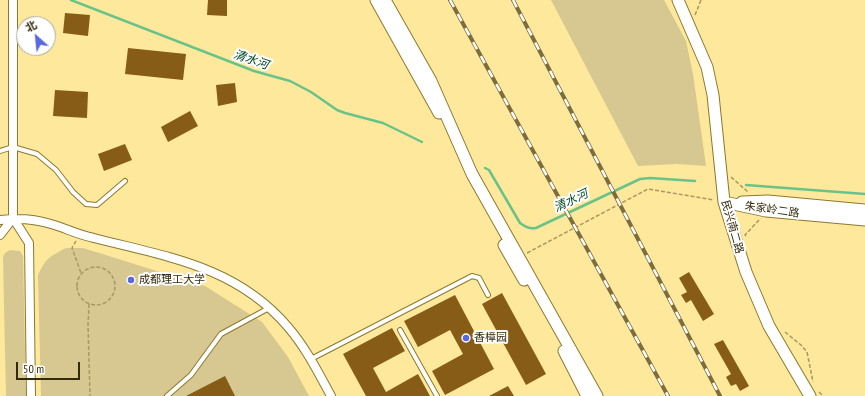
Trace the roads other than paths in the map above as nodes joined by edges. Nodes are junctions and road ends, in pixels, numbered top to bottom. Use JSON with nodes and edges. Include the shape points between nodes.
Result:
{"nodes":[{"id":1,"x":13,"y":0,"type":"edge"},
{"id":2,"x":376,"y":0,"type":"edge"},
{"id":3,"x":385,"y":0,"type":"edge"},
{"id":4,"x":678,"y":0,"type":"edge"},
{"id":5,"x":13,"y":147,"type":"junction"},
{"id":6,"x":0,"y":151,"type":"edge"},
{"id":7,"x":125,"y":181,"type":"dead end"},
{"id":8,"x":724,"y":202,"type":"junction"},
{"id":9,"x":865,"y":210,"type":"edge"},
{"id":10,"x":12,"y":218,"type":"junction"},
{"id":11,"x":0,"y":220,"type":"edge"},
{"id":12,"x":865,"y":220,"type":"edge"},
{"id":13,"x":0,"y":234,"type":"edge"},
{"id":14,"x":488,"y":295,"type":"dead end"},
{"id":15,"x":270,"y":307,"type":"junction"},
{"id":16,"x":400,"y":330,"type":"dead end"},
{"id":17,"x":311,"y":359,"type":"junction"},
{"id":18,"x":814,"y":393,"type":"edge"},
{"id":19,"x":31,"y":396,"type":"edge"},
{"id":20,"x":167,"y":396,"type":"edge"},
{"id":21,"x":331,"y":396,"type":"edge"},
{"id":22,"x":437,"y":396,"type":"edge"},
{"id":23,"x":587,"y":396,"type":"edge"},
{"id":24,"x":597,"y":396,"type":"edge"}],
"edges":[{"from":1,"to":5,"type":"street"},
{"from":2,"to":23,"type":"street","via":[[443,121],[466,176]]},
{"from":3,"to":24,"type":"street","via":[[431,81],[472,174]]},
{"from":4,"to":8,"type":"street","name":"民兴南二路","via":[[707,67],[713,95]]},
{"from":5,"to":6,"type":"lane"},
{"from":5,"to":7,"type":"lane","via":[[37,154],[56,170],[86,204],[97,204]]},
{"from":5,"to":10,"type":"street"},
{"from":8,"to":9,"type":"street","name":"朱家岭二路","via":[[768,201]]},
{"from":8,"to":12,"type":"street","name":"朱家岭二路","via":[[766,211]]},
{"from":8,"to":18,"type":"street","name":"民兴南二路","via":[[746,272],[769,326]]},
{"from":10,"to":11,"type":"street"},
{"from":10,"to":13,"type":"street"},
{"from":10,"to":15,"type":"street","via":[[50,224],[79,235],[188,262],[241,286]]},
{"from":10,"to":19,"type":"street","via":[[30,243]]},
{"from":14,"to":17,"type":"lane","via":[[479,278],[472,276]]},
{"from":15,"to":17,"type":"street"},
{"from":15,"to":20,"type":"lane","via":[[221,334],[191,375]]},
{"from":16,"to":22,"type":"lane"},
{"from":17,"to":21,"type":"street"}]}
